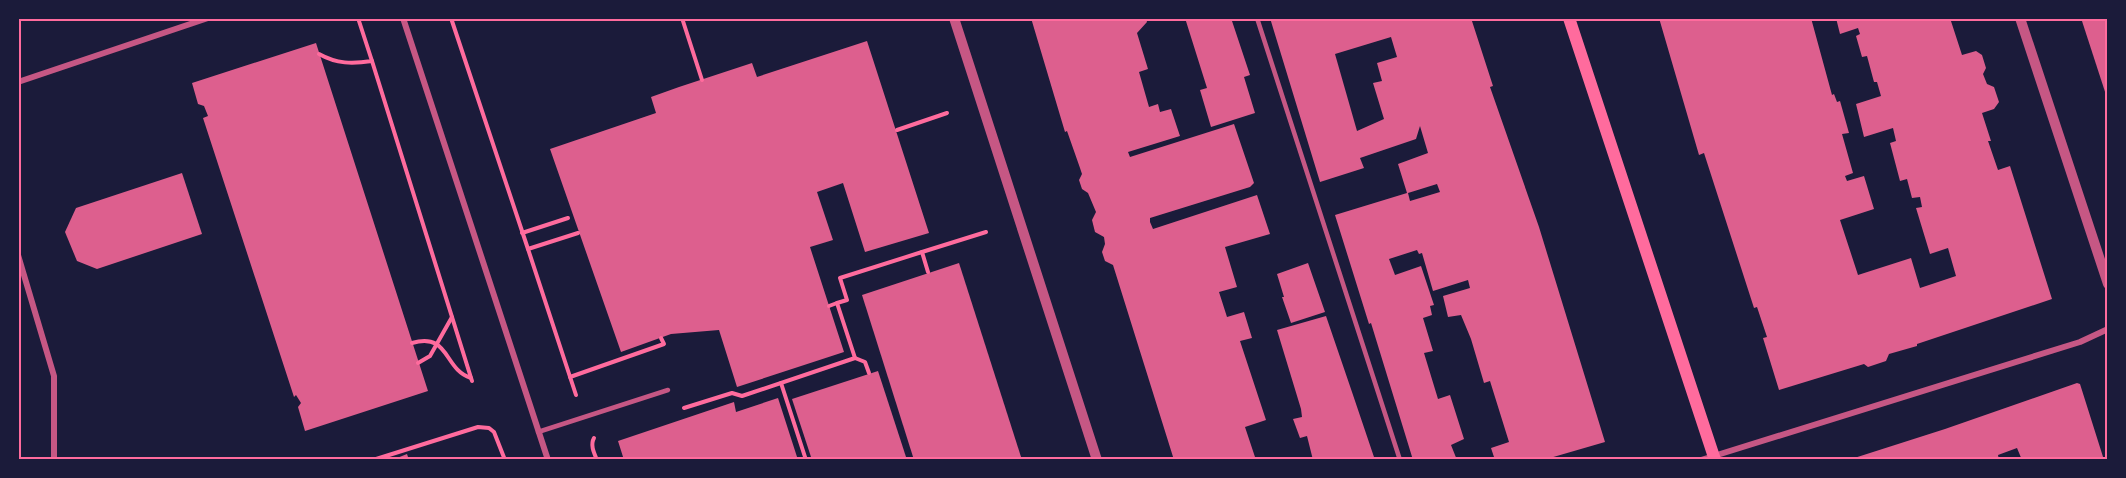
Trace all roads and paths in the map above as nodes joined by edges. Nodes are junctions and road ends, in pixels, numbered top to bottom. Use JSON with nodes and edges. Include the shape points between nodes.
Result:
{"nodes":[{"id":1,"x":208,"y":18,"type":"edge"},
{"id":2,"x":358,"y":18,"type":"edge"},
{"id":3,"x":403,"y":18,"type":"edge"},
{"id":4,"x":452,"y":18,"type":"edge"},
{"id":5,"x":681,"y":18,"type":"edge"},
{"id":6,"x":954,"y":18,"type":"edge"},
{"id":7,"x":1257,"y":18,"type":"edge"},
{"id":8,"x":1569,"y":18,"type":"edge"},
{"id":9,"x":2020,"y":18,"type":"edge"},
{"id":10,"x":319,"y":54,"type":"dead end"},
{"id":11,"x":372,"y":61,"type":"junction"},
{"id":12,"x":702,"y":80,"type":"dead end"},
{"id":13,"x":18,"y":82,"type":"edge"},
{"id":14,"x":948,"y":113,"type":"dead end"},
{"id":15,"x":897,"y":130,"type":"dead end"},
{"id":16,"x":568,"y":218,"type":"dead end"},
{"id":17,"x":986,"y":232,"type":"dead end"},
{"id":18,"x":522,"y":233,"type":"junction"},
{"id":19,"x":578,"y":233,"type":"dead end"},
{"id":20,"x":528,"y":249,"type":"junction"},
{"id":21,"x":922,"y":252,"type":"junction"},
{"id":22,"x":18,"y":255,"type":"edge"},
{"id":23,"x":928,"y":272,"type":"dead end"},
{"id":24,"x":2108,"y":284,"type":"edge"},
{"id":25,"x":837,"y":303,"type":"junction"},
{"id":26,"x":829,"y":306,"type":"dead end"},
{"id":27,"x":452,"y":316,"type":"junction"},
{"id":28,"x":2108,"y":329,"type":"edge"},
{"id":29,"x":661,"y":338,"type":"dead end"},
{"id":30,"x":412,"y":343,"type":"dead end"},
{"id":31,"x":437,"y":344,"type":"junction"},
{"id":32,"x":855,"y":358,"type":"junction"},
{"id":33,"x":418,"y":363,"type":"dead end"},
{"id":34,"x":869,"y":373,"type":"dead end"},
{"id":35,"x":570,"y":377,"type":"junction"},
{"id":36,"x":781,"y":383,"type":"junction"},
{"id":37,"x":668,"y":390,"type":"dead end"},
{"id":38,"x":579,"y":404,"type":"dead end"},
{"id":39,"x":679,"y":409,"type":"dead end"},
{"id":40,"x":538,"y":432,"type":"junction"},
{"id":41,"x":598,"y":436,"type":"dead end"},
{"id":42,"x":1714,"y":458,"type":"edge"},
{"id":43,"x":54,"y":460,"type":"edge"},
{"id":44,"x":373,"y":460,"type":"edge"},
{"id":45,"x":505,"y":460,"type":"edge"},
{"id":46,"x":548,"y":460,"type":"edge"},
{"id":47,"x":597,"y":460,"type":"edge"},
{"id":48,"x":806,"y":460,"type":"edge"},
{"id":49,"x":1097,"y":460,"type":"edge"},
{"id":50,"x":1400,"y":460,"type":"edge"},
{"id":51,"x":1701,"y":460,"type":"edge"}],
"edges":[{"from":1,"to":13,"type":"street"},
{"from":2,"to":11,"type":"path"},
{"from":3,"to":40,"type":"street"},
{"from":4,"to":18,"type":"path"},
{"from":5,"to":12,"type":"path"},
{"from":6,"to":49,"type":"street"},
{"from":7,"to":50,"type":"lane"},
{"from":8,"to":42,"type":"main road"},
{"from":9,"to":24,"type":"street"},
{"from":10,"to":11,"type":"path","via":[[347,64]]},
{"from":11,"to":27,"type":"path"},
{"from":14,"to":15,"type":"path"},
{"from":16,"to":18,"type":"path"},
{"from":17,"to":21,"type":"path"},
{"from":18,"to":20,"type":"path"},
{"from":19,"to":20,"type":"path"},
{"from":20,"to":35,"type":"path"},
{"from":21,"to":23,"type":"path"},
{"from":21,"to":25,"type":"path","via":[[840,278],[846,300]]},
{"from":22,"to":43,"type":"street","via":[[54,376]]},
{"from":25,"to":26,"type":"path"},
{"from":25,"to":32,"type":"path"},
{"from":27,"to":31,"type":"path"},
{"from":27,"to":31,"type":"path","via":[[472,380],[458,372]]},
{"from":28,"to":42,"type":"street","via":[[2080,342]]},
{"from":29,"to":35,"type":"path","via":[[664,344]]},
{"from":30,"to":31,"type":"path"},
{"from":31,"to":33,"type":"path"},
{"from":32,"to":34,"type":"path","via":[[866,362]]},
{"from":32,"to":36,"type":"path"},
{"from":35,"to":38,"type":"path"},
{"from":36,"to":39,"type":"path"},
{"from":36,"to":48,"type":"path"},
{"from":37,"to":40,"type":"lane"},
{"from":40,"to":46,"type":"street"},
{"from":41,"to":47,"type":"path","via":[[592,442]]},
{"from":42,"to":51,"type":"street"},
{"from":44,"to":45,"type":"path","via":[[485,427],[494,432]]}]}
